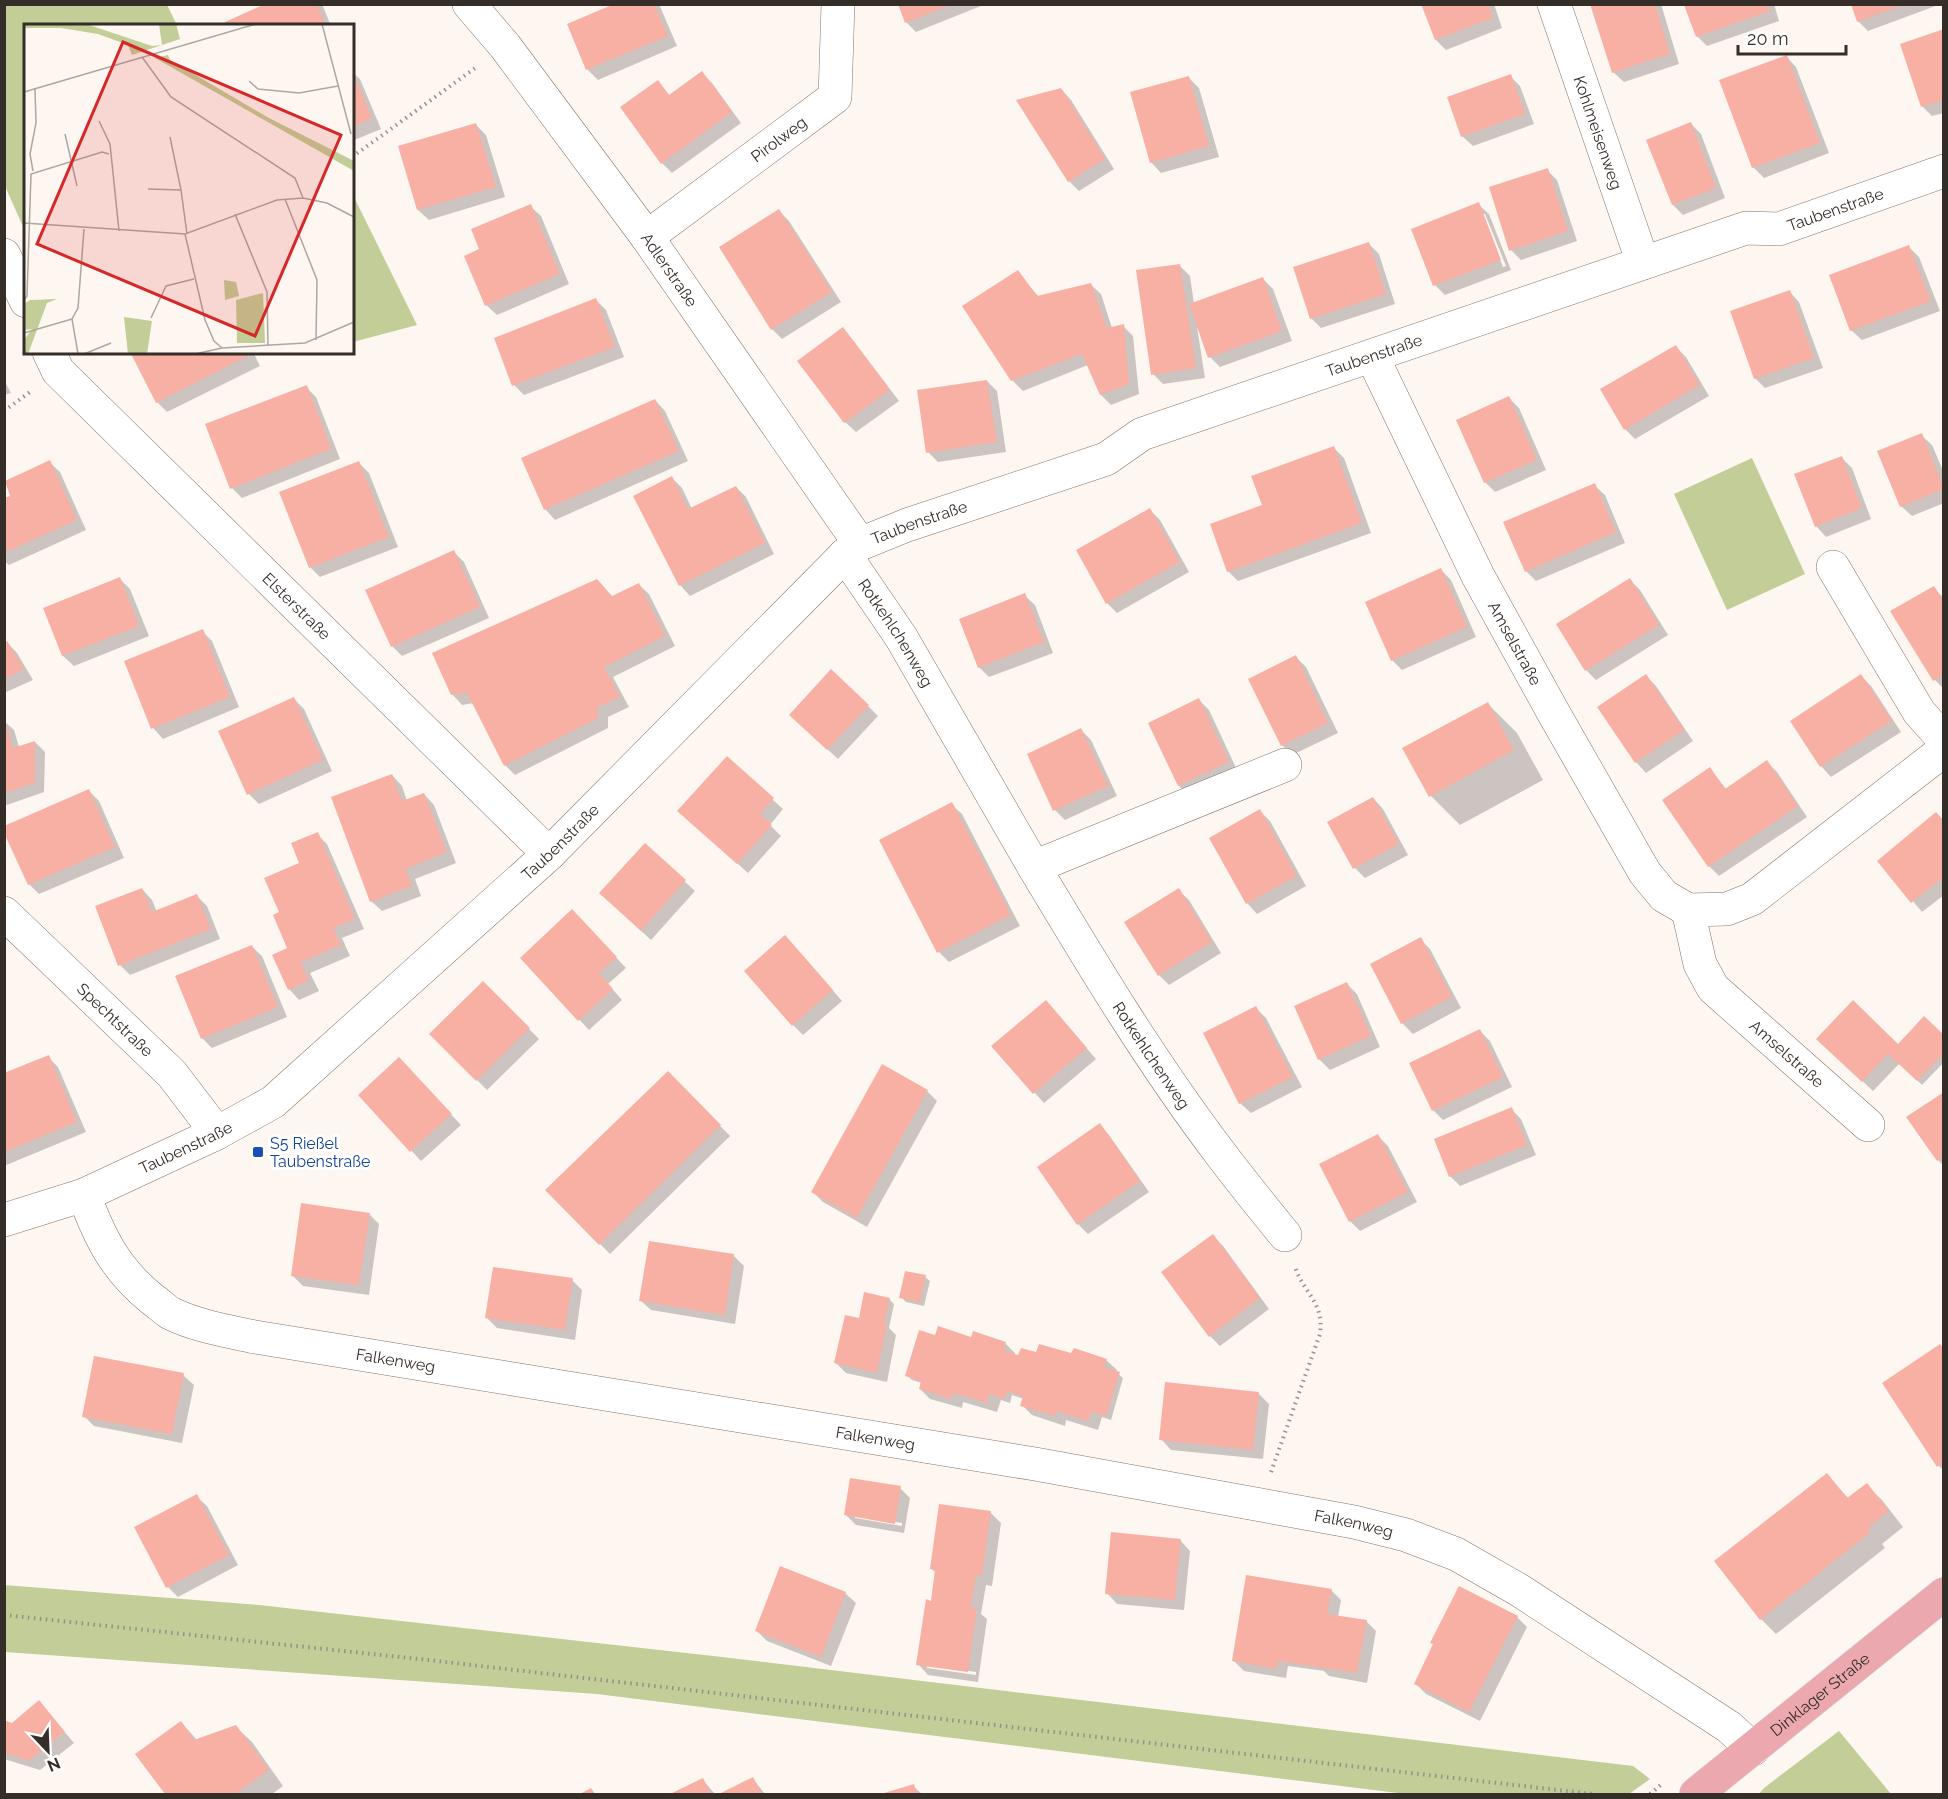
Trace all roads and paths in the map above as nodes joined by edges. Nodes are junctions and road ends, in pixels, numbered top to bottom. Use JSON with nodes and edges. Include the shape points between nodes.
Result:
{"nodes":[{"id":1,"x":469,"y":4,"type":"edge"},
{"id":2,"x":838,"y":4,"type":"edge"},
{"id":3,"x":1554,"y":4,"type":"edge"},
{"id":4,"x":505,"y":46,"type":"junction"},
{"id":5,"x":354,"y":156,"type":"edge"},
{"id":6,"x":1944,"y":171,"type":"edge"},
{"id":7,"x":647,"y":237,"type":"junction"},
{"id":8,"x":4,"y":255,"type":"edge"},
{"id":9,"x":1643,"y":263,"type":"junction"},
{"id":10,"x":24,"y":297,"type":"edge"},
{"id":11,"x":50,"y":354,"type":"edge"},
{"id":12,"x":1372,"y":357,"type":"junction"},
{"id":13,"x":852,"y":549,"type":"junction"},
{"id":14,"x":1833,"y":567,"type":"dead end"},
{"id":15,"x":1944,"y":740,"type":"edge"},
{"id":16,"x":1944,"y":750,"type":"edge"},
{"id":17,"x":1285,"y":765,"type":"dead end"},
{"id":18,"x":549,"y":854,"type":"junction"},
{"id":19,"x":1034,"y":867,"type":"junction"},
{"id":20,"x":1688,"y":910,"type":"junction"},
{"id":21,"x":4,"y":913,"type":"edge"},
{"id":22,"x":1868,"y":1125,"type":"dead end"},
{"id":23,"x":217,"y":1133,"type":"junction"},
{"id":24,"x":84,"y":1195,"type":"junction"},
{"id":25,"x":4,"y":1220,"type":"edge"},
{"id":26,"x":1285,"y":1235,"type":"joint"},
{"id":27,"x":1260,"y":1505,"type":"junction"},
{"id":28,"x":1944,"y":1594,"type":"edge"},
{"id":29,"x":4,"y":1615,"type":"edge"},
{"id":30,"x":1753,"y":1749,"type":"junction"},
{"id":31,"x":1593,"y":1794,"type":"edge"},
{"id":32,"x":1696,"y":1794,"type":"edge"}],
"edges":[{"from":1,"to":4,"type":"street","name":"Adlerstraße"},
{"from":2,"to":7,"type":"street","name":"Pirolweg","via":[[835,97]]},
{"from":3,"to":9,"type":"street","name":"Kohlmeisenweg"},
{"from":4,"to":5,"type":"path"},
{"from":4,"to":7,"type":"street","name":"Adlerstraße"},
{"from":6,"to":9,"type":"street","name":"Taubenstraße","via":[[1779,229],[1746,228]]},
{"from":7,"to":13,"type":"street","name":"Adlerstraße"},
{"from":8,"to":10,"type":"street"},
{"from":9,"to":12,"type":"street","name":"Taubenstraße"},
{"from":11,"to":18,"type":"street","name":"Elsterstraße","via":[[58,371]]},
{"from":12,"to":13,"type":"street","name":"Taubenstraße","via":[[1143,434],[1106,459],[907,525]]},
{"from":12,"to":20,"type":"street","name":"Amselstraße","via":[[1478,576],[1559,722],[1646,873],[1664,896]]},
{"from":13,"to":18,"type":"street","name":"Taubenstraße"},
{"from":13,"to":19,"type":"street","name":"Rotkehlchenweg"},
{"from":14,"to":15,"type":"street","via":[[1919,712]]},
{"from":16,"to":20,"type":"street","via":[[1752,899],[1727,909]]},
{"from":17,"to":19,"type":"street"},
{"from":18,"to":23,"type":"street","name":"Taubenstraße","via":[[273,1102]]},
{"from":19,"to":26,"type":"street","name":"Rotkehlchenweg","via":[[1147,1050],[1219,1152]]},
{"from":20,"to":22,"type":"street","name":"Amselstraße","via":[[1700,964],[1713,988]]},
{"from":21,"to":23,"type":"street","name":"Spechtstraße","via":[[172,1074]]},
{"from":23,"to":24,"type":"street","name":"Taubenstraße"},
{"from":24,"to":25,"type":"street"},
{"from":24,"to":27,"type":"street","name":"Falkenweg","via":[[98,1233],[116,1263],[140,1289],[170,1313],[208,1326]]},
{"from":26,"to":27,"type":"path","via":[[1296,1271],[1322,1320]]},
{"from":27,"to":30,"type":"street","name":"Falkenweg","via":[[1354,1522],[1406,1535],[1456,1554],[1622,1656],[1729,1727]]},
{"from":28,"to":30,"type":"main road","name":"Dinklager Straße"},
{"from":29,"to":31,"type":"path"},
{"from":30,"to":32,"type":"main road","name":"Dinklager Straße"}]}
